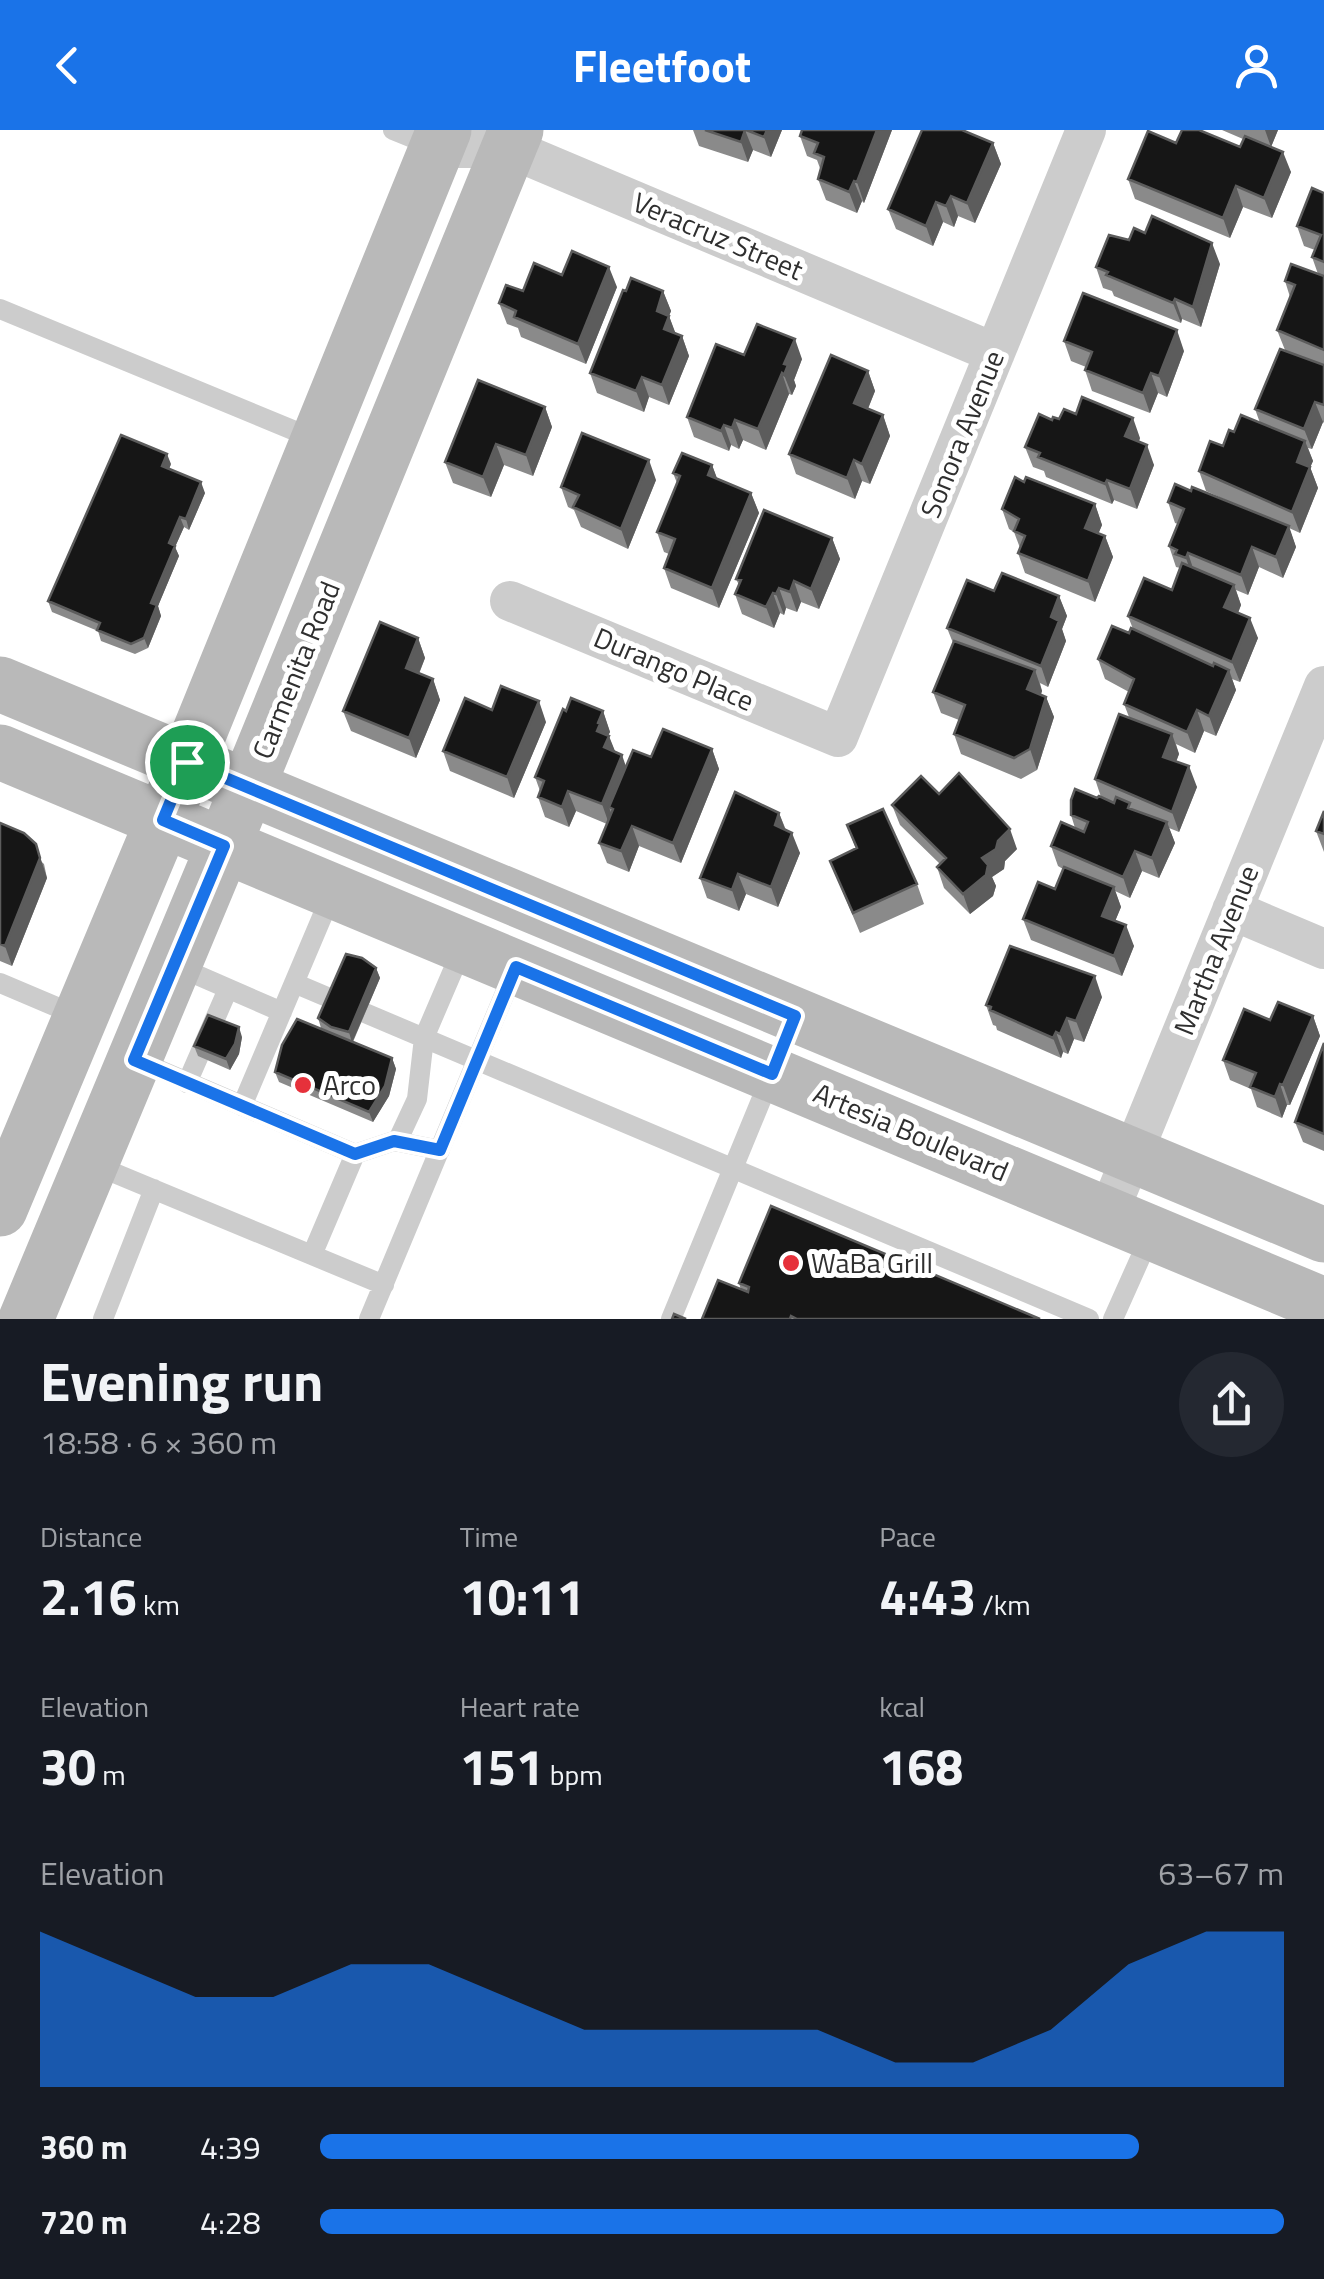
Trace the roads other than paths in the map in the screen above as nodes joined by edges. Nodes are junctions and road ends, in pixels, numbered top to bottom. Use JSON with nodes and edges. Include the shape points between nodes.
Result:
{"nodes":[{"id":1,"x":1086,"y":130,"type":"edge"},
{"id":2,"x":424,"y":136,"type":"edge"},
{"id":3,"x":512,"y":139,"type":"edge"},
{"id":4,"x":0,"y":309,"type":"edge"},
{"id":5,"x":994,"y":353,"type":"junction"},
{"id":6,"x":318,"y":440,"type":"junction"},
{"id":7,"x":510,"y":600,"type":"dead end"},
{"id":8,"x":0,"y":684,"type":"edge"},
{"id":9,"x":1324,"y":686,"type":"edge"},
{"id":10,"x":838,"y":738,"type":"joint"},
{"id":11,"x":0,"y":752,"type":"edge"},
{"id":12,"x":187,"y":762,"type":"junction"},
{"id":13,"x":248,"y":788,"type":"junction"},
{"id":14,"x":163,"y":820,"type":"junction"},
{"id":15,"x":224,"y":846,"type":"junction"},
{"id":16,"x":333,"y":891,"type":"junction"},
{"id":17,"x":1232,"y":910,"type":"junction"},
{"id":18,"x":464,"y":945,"type":"junction"},
{"id":19,"x":1324,"y":949,"type":"edge"},
{"id":20,"x":174,"y":965,"type":"junction"},
{"id":21,"x":516,"y":967,"type":"junction"},
{"id":22,"x":0,"y":984,"type":"edge"},
{"id":23,"x":294,"y":984,"type":"junction"},
{"id":24,"x":228,"y":988,"type":"junction"},
{"id":25,"x":282,"y":1012,"type":"junction"},
{"id":26,"x":795,"y":1016,"type":"junction"},
{"id":27,"x":80,"y":1017,"type":"junction"},
{"id":28,"x":424,"y":1038,"type":"junction"},
{"id":29,"x":134,"y":1060,"type":"junction"},
{"id":30,"x":477,"y":1060,"type":"junction"},
{"id":31,"x":772,"y":1074,"type":"junction"},
{"id":32,"x":188,"y":1083,"type":"junction"},
{"id":33,"x":242,"y":1106,"type":"junction"},
{"id":34,"x":397,"y":1142,"type":"junction"},
{"id":35,"x":440,"y":1150,"type":"junction"},
{"id":36,"x":355,"y":1154,"type":"junction"},
{"id":37,"x":1132,"y":1156,"type":"junction"},
{"id":38,"x":91,"y":1163,"type":"junction"},
{"id":39,"x":733,"y":1169,"type":"junction"},
{"id":40,"x":154,"y":1190,"type":"junction"},
{"id":41,"x":0,"y":1209,"type":"edge"},
{"id":42,"x":1130,"y":1223,"type":"junction"},
{"id":43,"x":1324,"y":1236,"type":"edge"},
{"id":44,"x":312,"y":1255,"type":"junction"},
{"id":45,"x":384,"y":1285,"type":"junction"},
{"id":46,"x":1324,"y":1305,"type":"edge"},
{"id":47,"x":24,"y":1317,"type":"edge"},
{"id":48,"x":102,"y":1319,"type":"edge"},
{"id":49,"x":369,"y":1319,"type":"edge"},
{"id":50,"x":671,"y":1319,"type":"edge"},
{"id":51,"x":1089,"y":1319,"type":"edge"},
{"id":52,"x":1113,"y":1319,"type":"edge"}],
"edges":[{"from":1,"to":5,"type":"street","name":"Sonora Avenue"},
{"from":2,"to":3,"type":"street","name":"Veracruz Street"},
{"from":2,"to":6,"type":"main road"},
{"from":3,"to":5,"type":"street","name":"Veracruz Street"},
{"from":3,"to":13,"type":"main road","name":"Carmenita Road"},
{"from":4,"to":6,"type":"lane"},
{"from":5,"to":10,"type":"street","name":"Sonora Avenue"},
{"from":6,"to":12,"type":"main road"},
{"from":7,"to":10,"type":"street","name":"Durango Place"},
{"from":8,"to":12,"type":"main road"},
{"from":9,"to":17,"type":"street","name":"Martha Avenue"},
{"from":11,"to":14,"type":"main road","name":"Artesia Boulevard"},
{"from":12,"to":13,"type":"main road"},
{"from":12,"to":14,"type":"main road"},
{"from":13,"to":15,"type":"main road","name":"Carmenita Road"},
{"from":13,"to":26,"type":"main road"},
{"from":14,"to":15,"type":"main road","name":"Artesia Boulevard"},
{"from":14,"to":27,"type":"main road"},
{"from":15,"to":16,"type":"main road","name":"Artesia Boulevard"},
{"from":15,"to":20,"type":"main road","name":"Carmenita Road"},
{"from":16,"to":18,"type":"main road","name":"Artesia Boulevard"},
{"from":16,"to":23,"type":"lane"},
{"from":17,"to":19,"type":"street"},
{"from":17,"to":37,"type":"street","name":"Martha Avenue"},
{"from":18,"to":21,"type":"main road","name":"Artesia Boulevard"},
{"from":18,"to":28,"type":"lane"},
{"from":20,"to":24,"type":"lane"},
{"from":20,"to":29,"type":"main road","name":"Carmenita Road"},
{"from":21,"to":30,"type":"lane"},
{"from":21,"to":31,"type":"main road","name":"Artesia Boulevard"},
{"from":22,"to":27,"type":"lane"},
{"from":23,"to":25,"type":"lane"},
{"from":23,"to":28,"type":"lane"},
{"from":24,"to":25,"type":"lane"},
{"from":24,"to":32,"type":"lane"},
{"from":25,"to":33,"type":"lane"},
{"from":26,"to":31,"type":"main road"},
{"from":26,"to":37,"type":"main road"},
{"from":27,"to":41,"type":"main road"},
{"from":28,"to":30,"type":"lane"},
{"from":28,"to":34,"type":"lane","via":[[417,1099]]},
{"from":29,"to":32,"type":"lane"},
{"from":29,"to":38,"type":"main road","name":"Carmenita Road"},
{"from":30,"to":35,"type":"lane"},
{"from":30,"to":39,"type":"lane"},
{"from":31,"to":39,"type":"lane"},
{"from":31,"to":42,"type":"main road","name":"Artesia Boulevard"},
{"from":32,"to":33,"type":"lane"},
{"from":33,"to":36,"type":"lane"},
{"from":34,"to":35,"type":"lane"},
{"from":34,"to":36,"type":"lane"},
{"from":35,"to":45,"type":"lane"},
{"from":36,"to":44,"type":"lane"},
{"from":37,"to":42,"type":"street","name":"Martha Avenue"},
{"from":37,"to":43,"type":"main road"},
{"from":38,"to":40,"type":"lane"},
{"from":38,"to":47,"type":"main road","name":"Carmenita Road"},
{"from":39,"to":50,"type":"lane"},
{"from":39,"to":51,"type":"lane"},
{"from":40,"to":44,"type":"lane"},
{"from":40,"to":48,"type":"lane"},
{"from":42,"to":46,"type":"main road","name":"Artesia Boulevard"},
{"from":42,"to":52,"type":"lane"},
{"from":44,"to":45,"type":"lane"},
{"from":45,"to":49,"type":"lane"}]}
